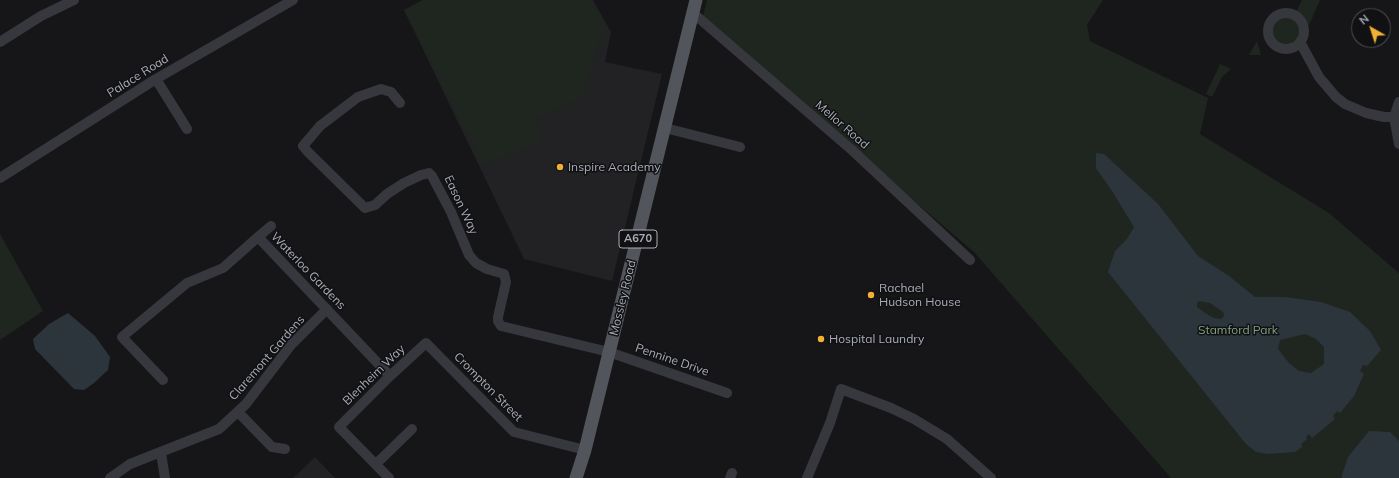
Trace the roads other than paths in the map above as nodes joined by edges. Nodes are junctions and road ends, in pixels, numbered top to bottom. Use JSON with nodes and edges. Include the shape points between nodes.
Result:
{"nodes":[{"id":1,"x":74,"y":0,"type":"edge"},
{"id":2,"x":293,"y":0,"type":"edge"},
{"id":3,"x":695,"y":4,"type":"edge"},
{"id":4,"x":0,"y":42,"type":"edge"},
{"id":5,"x":1300,"y":42,"type":"dead end"},
{"id":6,"x":156,"y":79,"type":"junction"},
{"id":7,"x":1399,"y":102,"type":"edge"},
{"id":8,"x":400,"y":103,"type":"dead end"},
{"id":9,"x":1394,"y":117,"type":"junction"},
{"id":10,"x":665,"y":128,"type":"junction"},
{"id":11,"x":187,"y":129,"type":"dead end"},
{"id":12,"x":1399,"y":144,"type":"edge"},
{"id":13,"x":740,"y":147,"type":"dead end"},
{"id":14,"x":0,"y":178,"type":"edge"},
{"id":15,"x":271,"y":226,"type":"dead end"},
{"id":16,"x":258,"y":237,"type":"junction"},
{"id":17,"x":970,"y":260,"type":"dead end"},
{"id":18,"x":327,"y":309,"type":"junction"},
{"id":19,"x":426,"y":342,"type":"joint"},
{"id":20,"x":609,"y":352,"type":"junction"},
{"id":21,"x":390,"y":376,"type":"junction"},
{"id":22,"x":163,"y":380,"type":"dead end"},
{"id":23,"x":727,"y":393,"type":"dead end"},
{"id":24,"x":238,"y":412,"type":"junction"},
{"id":25,"x":412,"y":429,"type":"dead end"},
{"id":26,"x":285,"y":449,"type":"dead end"},
{"id":27,"x":585,"y":450,"type":"junction"},
{"id":28,"x":161,"y":453,"type":"junction"},
{"id":29,"x":376,"y":464,"type":"junction"},
{"id":30,"x":110,"y":478,"type":"edge"},
{"id":31,"x":165,"y":478,"type":"edge"},
{"id":32,"x":389,"y":478,"type":"edge"},
{"id":33,"x":576,"y":478,"type":"edge"},
{"id":34,"x":807,"y":478,"type":"edge"},
{"id":35,"x":991,"y":478,"type":"edge"}],
"edges":[{"from":1,"to":4,"type":"street","via":[[41,16]]},
{"from":2,"to":6,"type":"street","name":"Palace Road"},
{"from":3,"to":10,"type":"main road","name":"Mossley Road","number":"A670"},
{"from":3,"to":17,"type":"street","name":"Mellor Road"},
{"from":5,"to":9,"type":"street","via":[[1319,77],[1336,97],[1366,114]]},
{"from":6,"to":11,"type":"street"},
{"from":6,"to":14,"type":"street","name":"Palace Road"},
{"from":7,"to":9,"type":"street"},
{"from":8,"to":20,"type":"street","name":"Eason Way","via":[[390,92],[381,89],[358,97],[320,126],[303,146],[365,208],[375,205],[404,183],[429,173],[451,212],[469,255],[476,263],[504,274],[506,282],[498,316],[501,326]]},
{"from":9,"to":12,"type":"street"},
{"from":10,"to":13,"type":"street"},
{"from":10,"to":20,"type":"main road","name":"Mossley Road","number":"A670"},
{"from":15,"to":16,"type":"street"},
{"from":16,"to":18,"type":"street","name":"Waterloo Gardens"},
{"from":16,"to":22,"type":"street","name":"Waterloo Gardens","via":[[223,268],[187,283],[122,337]]},
{"from":18,"to":21,"type":"street","name":"Waterloo Gardens"},
{"from":18,"to":24,"type":"street","name":"Claremont Gardens","via":[[291,345]]},
{"from":19,"to":21,"type":"street","name":"Blenheim Way"},
{"from":19,"to":27,"type":"street","name":"Crompton Street","via":[[514,432]]},
{"from":20,"to":23,"type":"street","name":"Pennine Drive"},
{"from":20,"to":27,"type":"main road","name":"Mossley Road","number":"A670"},
{"from":21,"to":29,"type":"street","name":"Blenheim Way","via":[[339,426]]},
{"from":24,"to":26,"type":"street","via":[[272,447]]},
{"from":24,"to":28,"type":"street","name":"Claremont Gardens","via":[[219,429]]},
{"from":25,"to":29,"type":"street"},
{"from":27,"to":33,"type":"main road","name":"Mossley Road","number":"A670"},
{"from":28,"to":30,"type":"street","name":"Claremont Gardens","via":[[130,464]]},
{"from":28,"to":31,"type":"street"},
{"from":29,"to":32,"type":"street"},
{"from":34,"to":35,"type":"street","via":[[841,389],[891,408],[947,438]]}]}
